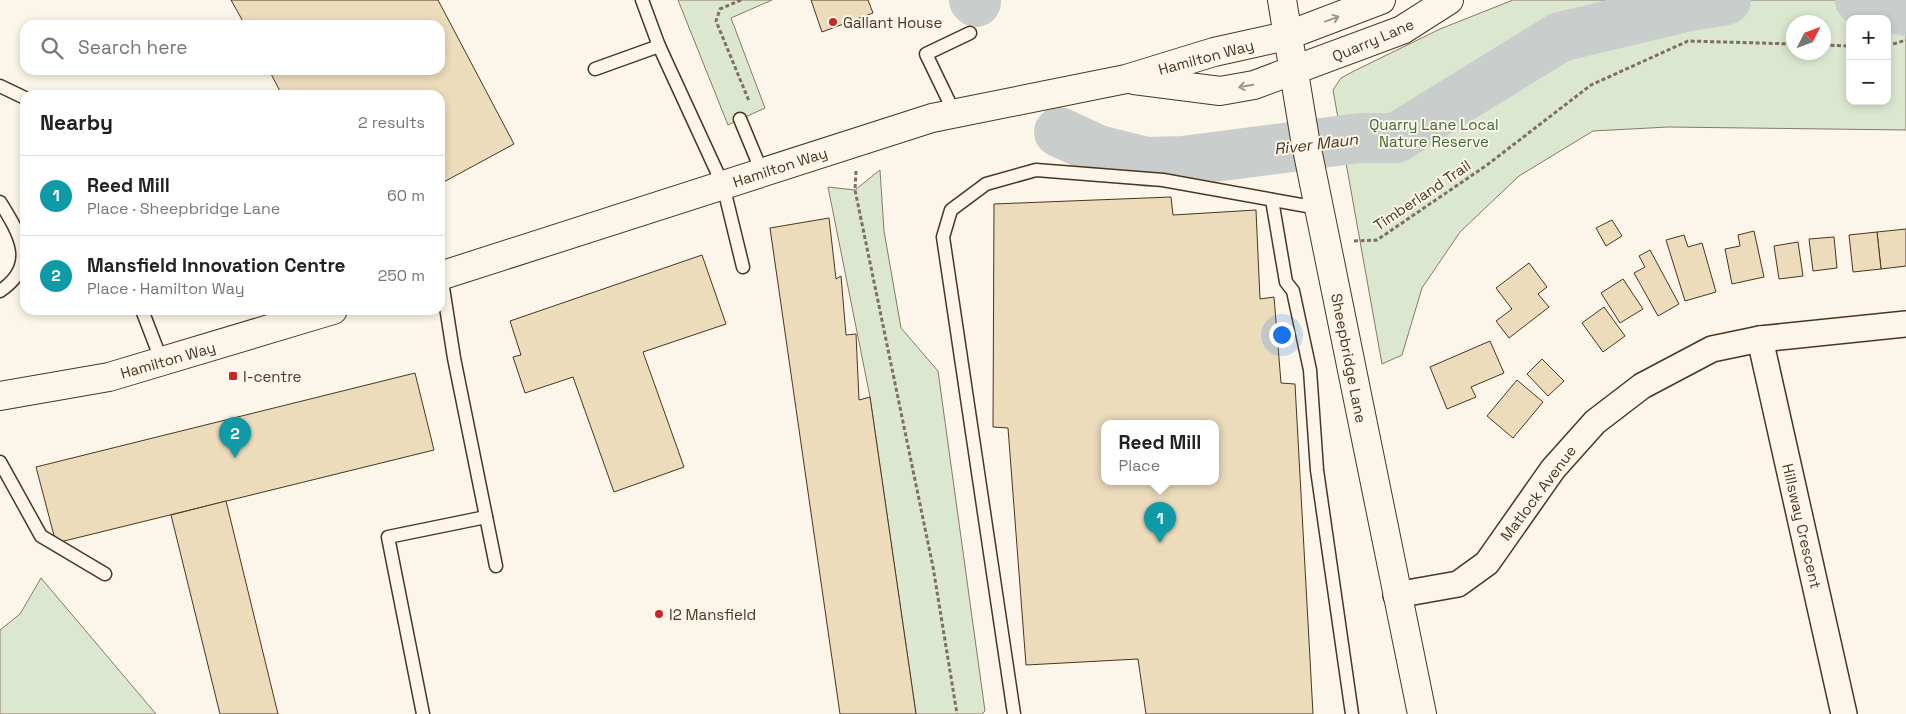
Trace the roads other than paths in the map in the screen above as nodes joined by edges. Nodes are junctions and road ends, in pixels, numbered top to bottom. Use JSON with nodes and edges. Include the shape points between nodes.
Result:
{"nodes":[{"id":1,"x":642,"y":0,"type":"edge"},
{"id":2,"x":1282,"y":0,"type":"edge"},
{"id":3,"x":1381,"y":0,"type":"edge"},
{"id":4,"x":1449,"y":0,"type":"edge"},
{"id":5,"x":970,"y":33,"type":"dead end"},
{"id":6,"x":1286,"y":36,"type":"junction"},
{"id":7,"x":659,"y":46,"type":"junction"},
{"id":8,"x":595,"y":68,"type":"dead end"},
{"id":9,"x":1293,"y":72,"type":"junction"},
{"id":10,"x":1126,"y":79,"type":"junction"},
{"id":11,"x":0,"y":86,"type":"edge"},
{"id":12,"x":20,"y":96,"type":"edge"},
{"id":13,"x":954,"y":112,"type":"junction"},
{"id":14,"x":740,"y":120,"type":"dead end"},
{"id":15,"x":762,"y":172,"type":"junction"},
{"id":16,"x":723,"y":185,"type":"junction"},
{"id":17,"x":1272,"y":200,"type":"junction"},
{"id":18,"x":0,"y":202,"type":"edge"},
{"id":19,"x":1318,"y":208,"type":"junction"},
{"id":20,"x":20,"y":241,"type":"edge"},
{"id":21,"x":744,"y":267,"type":"dead end"},
{"id":22,"x":20,"y":271,"type":"edge"},
{"id":23,"x":445,"y":275,"type":"edge"},
{"id":24,"x":0,"y":292,"type":"edge"},
{"id":25,"x":445,"y":301,"type":"edge"},
{"id":26,"x":144,"y":315,"type":"edge"},
{"id":27,"x":317,"y":315,"type":"edge"},
{"id":28,"x":1906,"y":324,"type":"edge"},
{"id":29,"x":1760,"y":339,"type":"junction"},
{"id":30,"x":162,"y":362,"type":"junction"},
{"id":31,"x":0,"y":396,"type":"edge"},
{"id":32,"x":0,"y":462,"type":"edge"},
{"id":33,"x":486,"y":517,"type":"junction"},
{"id":34,"x":496,"y":566,"type":"dead end"},
{"id":35,"x":105,"y":574,"type":"dead end"},
{"id":36,"x":1396,"y":595,"type":"junction"},
{"id":37,"x":423,"y":714,"type":"edge"},
{"id":38,"x":1014,"y":714,"type":"edge"},
{"id":39,"x":1352,"y":714,"type":"edge"},
{"id":40,"x":1422,"y":714,"type":"edge"},
{"id":41,"x":1844,"y":714,"type":"edge"}],
"edges":[{"from":1,"to":7,"type":"lane"},
{"from":2,"to":6,"type":"street","name":"Sheepbridge Lane"},
{"from":6,"to":3,"type":"street","one_way":true},
{"from":4,"to":9,"type":"street","name":"Quarry Lane","via":[[1402,30]]},
{"from":5,"to":13,"type":"lane","via":[[926,54]]},
{"from":6,"to":9,"type":"street","name":"Sheepbridge Lane"},
{"from":6,"to":10,"type":"street","name":"Hamilton Way","via":[[1214,52]]},
{"from":7,"to":8,"type":"lane"},
{"from":7,"to":16,"type":"lane"},
{"from":9,"to":10,"type":"street","name":"Hamilton Way","one_way":true,"via":[[1254,85],[1220,91]]},
{"from":9,"to":19,"type":"street","name":"Sheepbridge Lane"},
{"from":10,"to":13,"type":"street","name":"Hamilton Way"},
{"from":11,"to":12,"type":"lane"},
{"from":13,"to":15,"type":"street","name":"Hamilton Way"},
{"from":14,"to":15,"type":"lane"},
{"from":15,"to":16,"type":"street","name":"Hamilton Way"},
{"from":16,"to":21,"type":"lane"},
{"from":16,"to":23,"type":"street","name":"Hamilton Way"},
{"from":17,"to":19,"type":"lane"},
{"from":17,"to":38,"type":"lane","via":[[1163,180],[1036,170],[986,184],[951,210],[943,237]]},
{"from":17,"to":39,"type":"lane","via":[[1286,282],[1292,291],[1310,370],[1317,470]]},
{"from":18,"to":20,"type":"lane"},
{"from":19,"to":36,"type":"street","name":"Sheepbridge Lane"},
{"from":22,"to":24,"type":"lane"},
{"from":25,"to":33,"type":"lane"},
{"from":26,"to":30,"type":"lane"},
{"from":27,"to":30,"type":"street","name":"Hamilton Way"},
{"from":28,"to":29,"type":"street","name":"Matlock Avenue"},
{"from":29,"to":36,"type":"street","name":"Matlock Avenue","via":[[1712,349],[1642,386],[1595,422],[1553,469],[1487,562],[1458,584]]},
{"from":29,"to":41,"type":"street","name":"Hillsway Crescent"},
{"from":30,"to":31,"type":"street","name":"Hamilton Way","via":[[109,378]]},
{"from":32,"to":35,"type":"lane","via":[[41,536]]},
{"from":33,"to":34,"type":"lane"},
{"from":33,"to":37,"type":"lane","via":[[388,537]]},
{"from":36,"to":40,"type":"street","name":"Sheepbridge Lane"}]}
